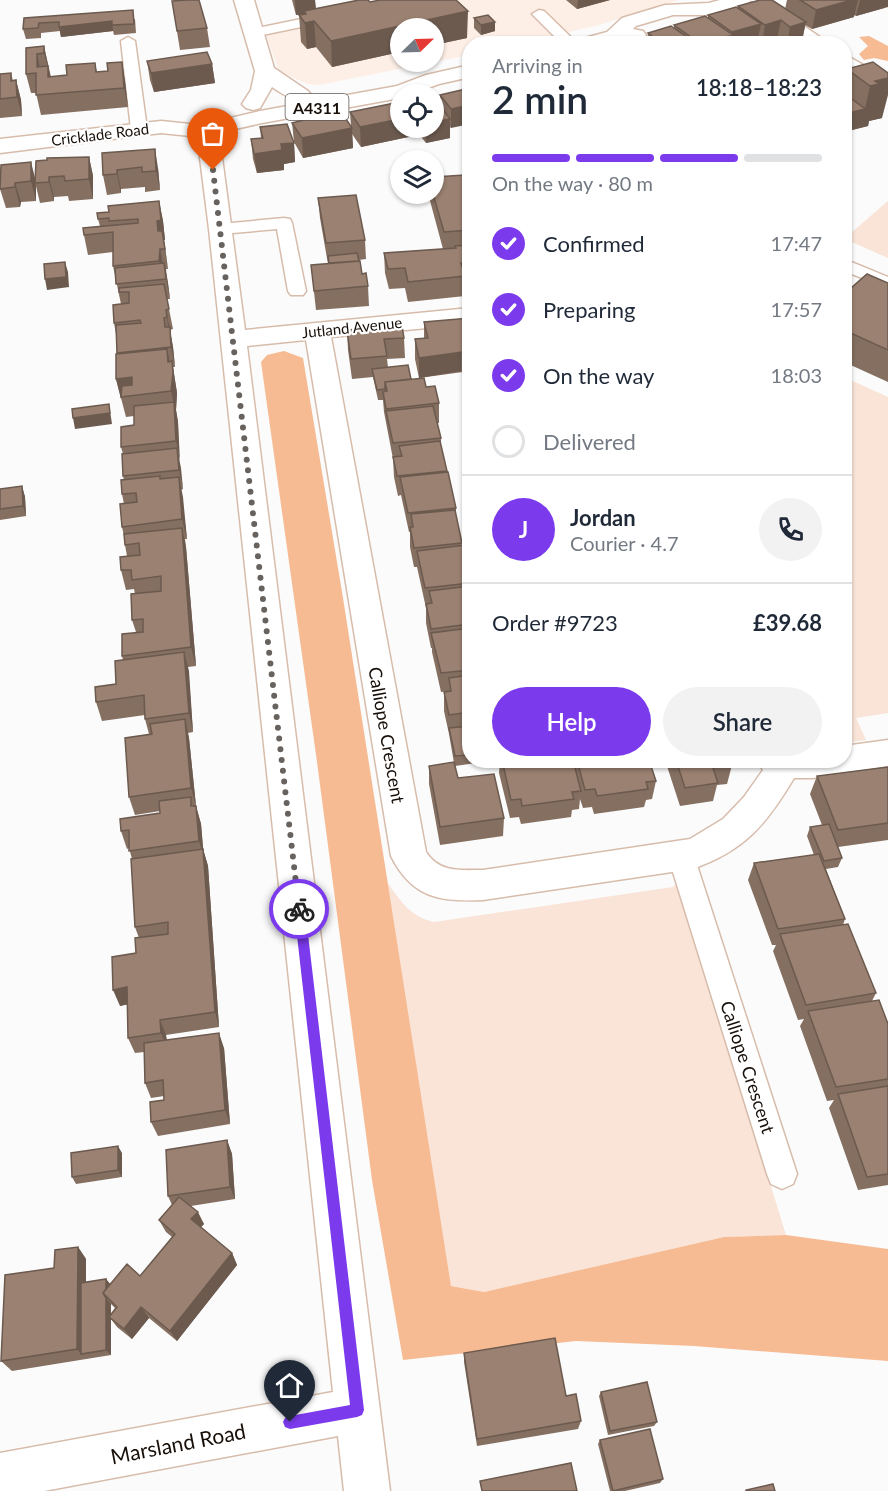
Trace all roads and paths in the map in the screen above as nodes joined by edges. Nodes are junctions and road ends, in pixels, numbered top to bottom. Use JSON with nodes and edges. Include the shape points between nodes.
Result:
{"nodes":[{"id":1,"x":244,"y":0,"type":"edge"},
{"id":2,"x":741,"y":0,"type":"edge"},
{"id":3,"x":757,"y":0,"type":"edge"},
{"id":4,"x":539,"y":14,"type":"dead end"},
{"id":5,"x":340,"y":15,"type":"edge"},
{"id":6,"x":253,"y":33,"type":"junction"},
{"id":7,"x":562,"y":36,"type":"edge"},
{"id":8,"x":614,"y":36,"type":"edge"},
{"id":9,"x":811,"y":36,"type":"edge"},
{"id":10,"x":128,"y":41,"type":"dead end"},
{"id":11,"x":852,"y":63,"type":"edge"},
{"id":12,"x":888,"y":69,"type":"edge"},
{"id":13,"x":265,"y":71,"type":"junction"},
{"id":14,"x":462,"y":73,"type":"edge"},
{"id":15,"x":870,"y":74,"type":"junction"},
{"id":16,"x":432,"y":79,"type":"junction"},
{"id":17,"x":888,"y":86,"type":"edge"},
{"id":18,"x":301,"y":95,"type":"junction"},
{"id":19,"x":253,"y":104,"type":"junction"},
{"id":20,"x":139,"y":129,"type":"junction"},
{"id":21,"x":200,"y":130,"type":"junction"},
{"id":22,"x":0,"y":146,"type":"edge"},
{"id":23,"x":220,"y":228,"type":"junction"},
{"id":24,"x":852,"y":267,"type":"edge"},
{"id":25,"x":888,"y":283,"type":"edge"},
{"id":26,"x":297,"y":291,"type":"dead end"},
{"id":27,"x":462,"y":317,"type":"edge"},
{"id":28,"x":317,"y":331,"type":"junction"},
{"id":29,"x":234,"y":339,"type":"junction"},
{"id":30,"x":888,"y":753,"type":"edge"},
{"id":31,"x":852,"y":758,"type":"edge"},
{"id":32,"x":777,"y":768,"type":"edge"},
{"id":33,"x":681,"y":856,"type":"junction"},
{"id":34,"x":782,"y":1174,"type":"dead end"},
{"id":35,"x":357,"y":1410,"type":"junction"},
{"id":36,"x":0,"y":1476,"type":"edge"},
{"id":37,"x":367,"y":1491,"type":"edge"}],
"edges":[{"from":1,"to":6,"type":"street"},
{"from":2,"to":8,"type":"street","via":[[666,29]]},
{"from":3,"to":9,"type":"lane"},
{"from":4,"to":7,"type":"lane"},
{"from":5,"to":6,"type":"lane"},
{"from":6,"to":13,"type":"street"},
{"from":10,"to":20,"type":"lane"},
{"from":11,"to":15,"type":"lane"},
{"from":12,"to":15,"type":"lane"},
{"from":13,"to":18,"type":"street"},
{"from":13,"to":19,"type":"street"},
{"from":14,"to":16,"type":"street","name":"Cricklade Road","number":"A4311"},
{"from":15,"to":17,"type":"lane"},
{"from":16,"to":18,"type":"street","name":"Cricklade Road","number":"A4311","via":[[380,81]]},
{"from":16,"to":21,"type":"street","name":"Cricklade Road","number":"A4311","via":[[402,91]]},
{"from":18,"to":19,"type":"street","name":"Cricklade Road","number":"A4311"},
{"from":19,"to":21,"type":"street","name":"Cricklade Road","number":"A4311","via":[[225,111]]},
{"from":20,"to":21,"type":"street","name":"Cricklade Road","number":"A4311","via":[[169,126]]},
{"from":20,"to":22,"type":"street","name":"Cricklade Road","number":"A4311"},
{"from":21,"to":23,"type":"street","via":[[210,150]]},
{"from":23,"to":26,"type":"lane","via":[[284,223]]},
{"from":23,"to":29,"type":"street"},
{"from":24,"to":25,"type":"lane"},
{"from":27,"to":28,"type":"street","name":"Jutland Avenue"},
{"from":28,"to":29,"type":"street","name":"Jutland Avenue"},
{"from":28,"to":33,"type":"street","name":"Calliope Crescent","via":[[409,856],[417,870],[437,884],[483,885]]},
{"from":29,"to":35,"type":"street"},
{"from":30,"to":31,"type":"street"},
{"from":32,"to":33,"type":"street","name":"Calliope Crescent","via":[[759,805],[737,830],[711,848]]},
{"from":33,"to":34,"type":"lane","name":"Calliope Crescent"},
{"from":35,"to":36,"type":"street","name":"Marsland Road"},
{"from":35,"to":37,"type":"street"}]}
